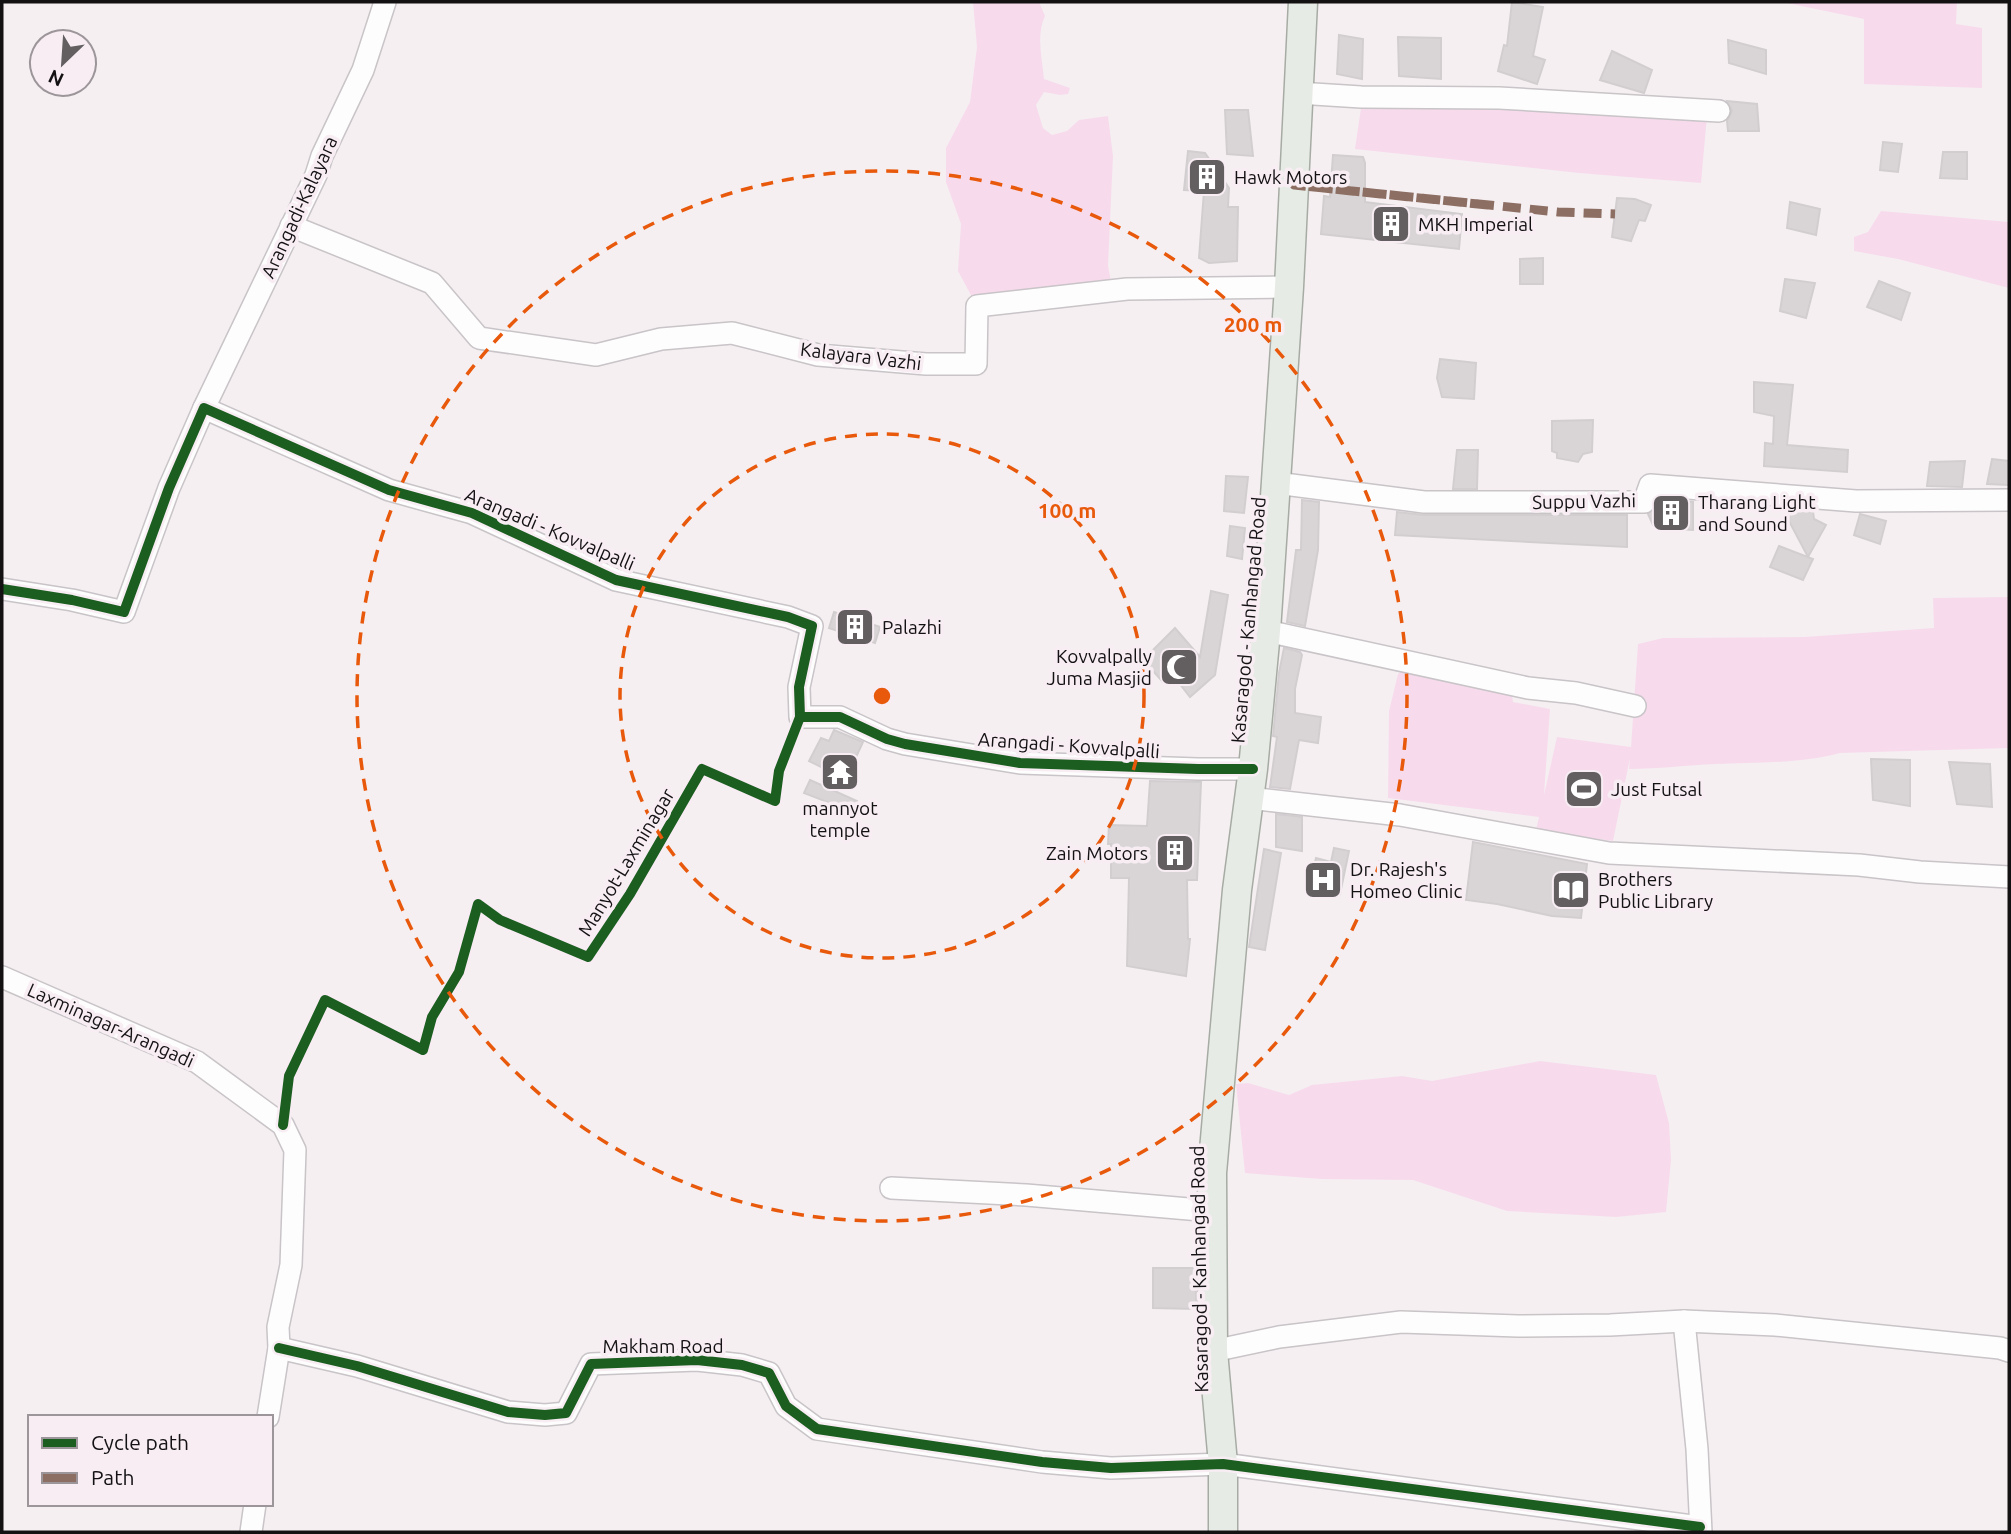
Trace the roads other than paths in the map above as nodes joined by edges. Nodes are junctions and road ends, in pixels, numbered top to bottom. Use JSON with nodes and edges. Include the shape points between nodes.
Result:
{"nodes":[{"id":1,"x":386,"y":2,"type":"edge"},
{"id":2,"x":1303,"y":2,"type":"edge"},
{"id":3,"x":1298,"y":93,"type":"junction"},
{"id":4,"x":1718,"y":111,"type":"dead end"},
{"id":5,"x":291,"y":226,"type":"junction"},
{"id":6,"x":1289,"y":287,"type":"junction"},
{"id":7,"x":204,"y":408,"type":"junction"},
{"id":8,"x":1276,"y":483,"type":"junction"},
{"id":9,"x":2009,"y":500,"type":"edge"},
{"id":10,"x":2,"y":589,"type":"edge"},
{"id":11,"x":1266,"y":631,"type":"junction"},
{"id":12,"x":1635,"y":706,"type":"dead end"},
{"id":13,"x":1253,"y":769,"type":"junction"},
{"id":14,"x":1249,"y":797,"type":"junction"},
{"id":15,"x":2009,"y":877,"type":"edge"},
{"id":16,"x":2,"y":977,"type":"edge"},
{"id":17,"x":891,"y":1188,"type":"dead end"},
{"id":18,"x":1212,"y":1212,"type":"junction"},
{"id":19,"x":1684,"y":1321,"type":"junction"},
{"id":20,"x":279,"y":1348,"type":"junction"},
{"id":21,"x":1213,"y":1351,"type":"junction"},
{"id":22,"x":2009,"y":1351,"type":"edge"},
{"id":23,"x":268,"y":1415,"type":"edge"},
{"id":24,"x":1223,"y":1464,"type":"junction"},
{"id":25,"x":255,"y":1506,"type":"edge"},
{"id":26,"x":1700,"y":1529,"type":"edge"},
{"id":27,"x":251,"y":1532,"type":"edge"},
{"id":28,"x":1223,"y":1532,"type":"edge"}],
"edges":[{"from":1,"to":5,"type":"street","name":"Arangadi-Kalayara","via":[[363,70]]},
{"from":2,"to":3,"type":"main road","name":"Kasaragod - Kanhangad Road"},
{"from":3,"to":4,"type":"street","via":[[1499,98]]},
{"from":3,"to":6,"type":"main road","name":"Kasaragod - Kanhangad Road"},
{"from":5,"to":6,"type":"street","name":"Kalayara Vazhi","via":[[432,284],[480,338],[596,355],[661,339],[732,333],[818,355],[976,364],[977,306],[1127,289]]},
{"from":5,"to":7,"type":"street","name":"Arangadi-Kalayara"},
{"from":6,"to":8,"type":"main road","name":"Kasaragod - Kanhangad Road"},
{"from":7,"to":10,"type":"street","via":[[124,612]]},
{"from":7,"to":13,"type":"street","name":"Arangadi - Kovvalpalli","via":[[389,490],[472,513],[616,580],[812,625],[799,687],[800,717],[841,717],[905,744],[1020,763]]},
{"from":8,"to":9,"type":"street","name":"Suppu Vazhi","via":[[1424,502],[1644,502],[1650,485],[1856,501]]},
{"from":8,"to":11,"type":"main road","name":"Kasaragod - Kanhangad Road"},
{"from":11,"to":12,"type":"street","via":[[1528,688]]},
{"from":11,"to":13,"type":"main road","name":"Kasaragod - Kanhangad Road"},
{"from":13,"to":14,"type":"main road","name":"Kasaragod - Kanhangad Road"},
{"from":14,"to":15,"type":"street","via":[[1400,815],[1609,853]]},
{"from":14,"to":18,"type":"main road","name":"Kasaragod - Kanhangad Road","via":[[1237,890]]},
{"from":16,"to":20,"type":"street","name":"Laxminagar-Arangadi","via":[[197,1062],[283,1125],[295,1150],[291,1265],[278,1327]]},
{"from":17,"to":18,"type":"street"},
{"from":18,"to":21,"type":"main road","name":"Kasaragod - Kanhangad Road"},
{"from":19,"to":21,"type":"street","via":[[1518,1326],[1401,1322],[1279,1337]]},
{"from":19,"to":22,"type":"street","via":[[1775,1325]]},
{"from":19,"to":26,"type":"street"},
{"from":20,"to":23,"type":"street","name":"Laxminagar-Arangadi"},
{"from":20,"to":24,"type":"street","name":"Makham Road","via":[[357,1366],[508,1412],[545,1415],[566,1413],[591,1364],[697,1360],[731,1364],[769,1373],[786,1406],[817,1429],[1111,1468]]},
{"from":21,"to":24,"type":"main road","name":"Kasaragod - Kanhangad Road"},
{"from":24,"to":26,"type":"street"},
{"from":24,"to":28,"type":"main road","name":"Kasaragod - Kanhangad Road"},
{"from":25,"to":27,"type":"street"}]}
